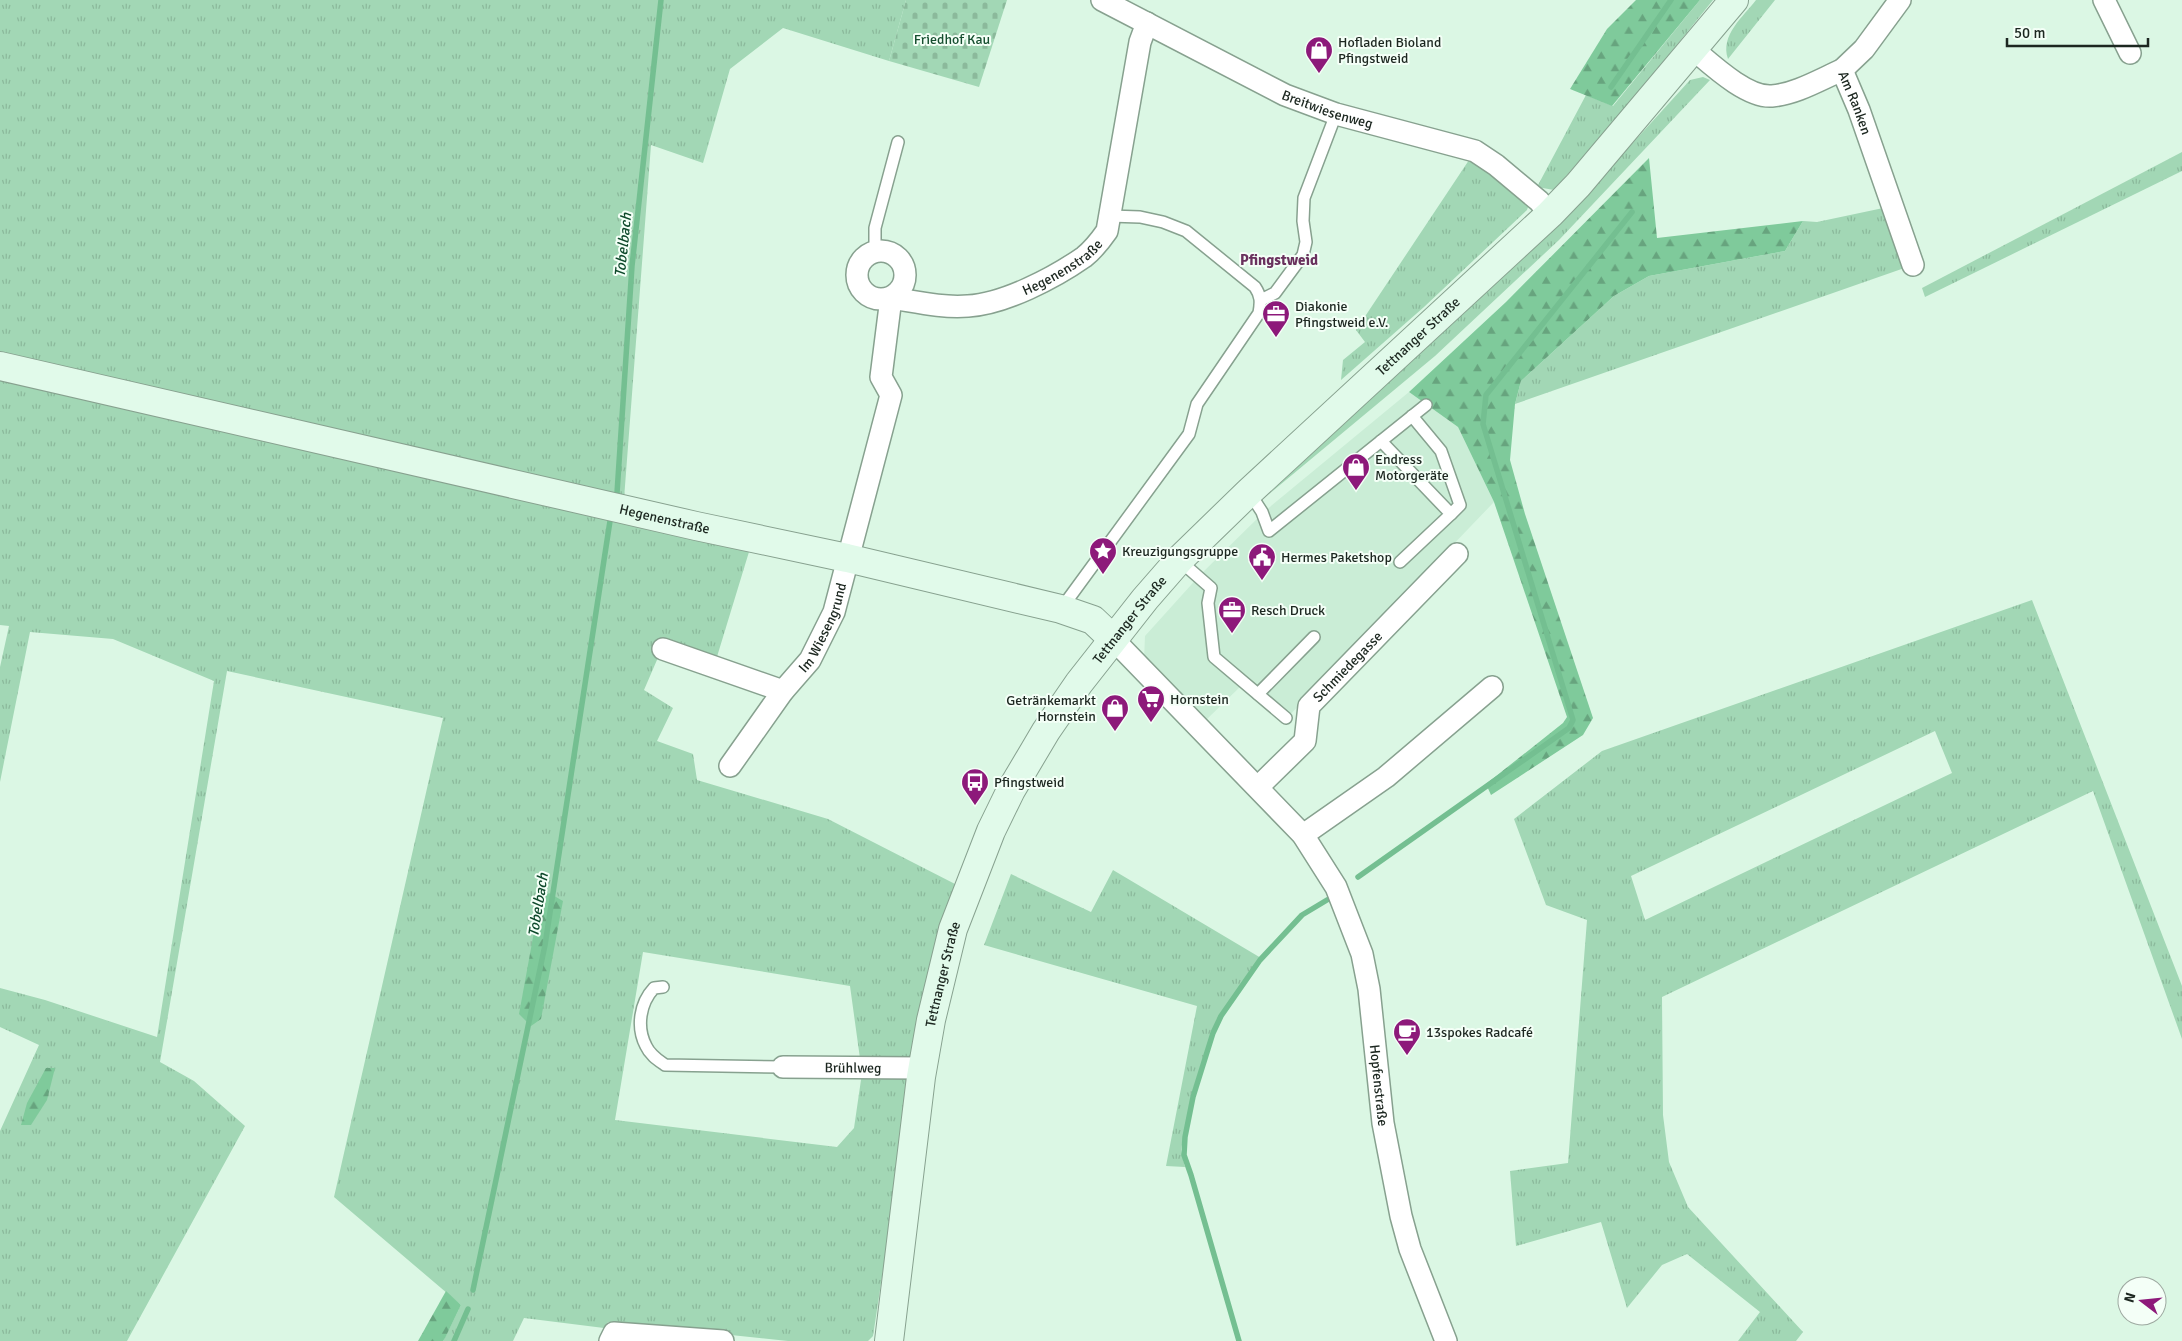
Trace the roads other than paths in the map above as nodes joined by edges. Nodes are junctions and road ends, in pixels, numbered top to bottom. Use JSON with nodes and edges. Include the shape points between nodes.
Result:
{"nodes":[{"id":1,"x":1102,"y":0,"type":"edge"},
{"id":2,"x":1734,"y":0,"type":"edge"},
{"id":3,"x":1900,"y":0,"type":"edge"},
{"id":4,"x":2104,"y":0,"type":"edge"},
{"id":5,"x":1147,"y":23,"type":"junction"},
{"id":6,"x":1693,"y":49,"type":"junction"},
{"id":7,"x":2130,"y":53,"type":"dead end"},
{"id":8,"x":1842,"y":70,"type":"junction"},
{"id":9,"x":1336,"y":114,"type":"junction"},
{"id":10,"x":898,"y":142,"type":"dead end"},
{"id":11,"x":1550,"y":214,"type":"junction"},
{"id":12,"x":1110,"y":216,"type":"junction"},
{"id":13,"x":875,"y":251,"type":"junction"},
{"id":14,"x":1913,"y":265,"type":"dead end"},
{"id":15,"x":891,"y":298,"type":"junction"},
{"id":16,"x":1261,"y":300,"type":"junction"},
{"id":17,"x":0,"y":366,"type":"edge"},
{"id":18,"x":1426,"y":405,"type":"dead end"},
{"id":19,"x":1412,"y":416,"type":"junction"},
{"id":20,"x":1381,"y":441,"type":"junction"},
{"id":21,"x":1249,"y":492,"type":"junction"},
{"id":22,"x":1451,"y":514,"type":"junction"},
{"id":23,"x":1457,"y":554,"type":"dead end"},
{"id":24,"x":848,"y":558,"type":"junction"},
{"id":25,"x":1179,"y":560,"type":"junction"},
{"id":26,"x":1400,"y":562,"type":"dead end"},
{"id":27,"x":1061,"y":609,"type":"junction"},
{"id":28,"x":1314,"y":637,"type":"dead end"},
{"id":29,"x":1113,"y":639,"type":"junction"},
{"id":30,"x":663,"y":649,"type":"dead end"},
{"id":31,"x":1492,"y":687,"type":"dead end"},
{"id":32,"x":783,"y":691,"type":"junction"},
{"id":33,"x":1258,"y":694,"type":"junction"},
{"id":34,"x":1286,"y":718,"type":"dead end"},
{"id":35,"x":730,"y":766,"type":"dead end"},
{"id":36,"x":1258,"y":787,"type":"junction"},
{"id":37,"x":1303,"y":835,"type":"junction"},
{"id":38,"x":663,"y":987,"type":"dead end"},
{"id":39,"x":783,"y":1067,"type":"joint"},
{"id":40,"x":922,"y":1068,"type":"junction"},
{"id":41,"x":612,"y":1337,"type":"edge"},
{"id":42,"x":723,"y":1341,"type":"edge"},
{"id":43,"x":889,"y":1341,"type":"edge"},
{"id":44,"x":1446,"y":1341,"type":"edge"}],
"edges":[{"from":1,"to":5,"type":"street","name":"Breitwiesenweg"},
{"from":2,"to":6,"type":"main road","name":"Tettnanger Straße"},
{"from":3,"to":8,"type":"street","via":[[1864,50]]},
{"from":4,"to":7,"type":"street"},
{"from":5,"to":9,"type":"street","name":"Breitwiesenweg","via":[[1286,95]]},
{"from":5,"to":12,"type":"street","name":"Hegenenstraße","via":[[1140,42]]},
{"from":6,"to":8,"type":"street","name":"Am Ranken","via":[[1741,86],[1772,96]]},
{"from":6,"to":11,"type":"main road","name":"Tettnanger Straße"},
{"from":8,"to":14,"type":"street","name":"Am Ranken"},
{"from":9,"to":11,"type":"street","name":"Breitwiesenweg","via":[[1474,152],[1496,166]]},
{"from":9,"to":16,"type":"lane","via":[[1304,198],[1306,242],[1303,255],[1275,293]]},
{"from":10,"to":13,"type":"lane","via":[[876,228]]},
{"from":11,"to":21,"type":"main road","name":"Tettnanger Straße"},
{"from":12,"to":15,"type":"street","name":"Hegenenstraße","via":[[1107,231],[1084,256],[1052,276],[1005,298],[968,306],[941,306]]},
{"from":12,"to":16,"type":"lane","via":[[1140,216],[1186,231],[1255,287]]},
{"from":13,"to":15,"type":"street","via":[[894,254],[905,269],[902,288]]},
{"from":13,"to":15,"type":"street","name":"Hegenenstraße","via":[[860,263],[857,281],[868,296],[882,300]]},
{"from":15,"to":24,"type":"street","via":[[881,377],[891,395]]},
{"from":16,"to":27,"type":"lane","via":[[1259,313],[1197,404],[1189,434]]},
{"from":17,"to":24,"type":"main road","name":"Hegenenstraße"},
{"from":18,"to":19,"type":"lane"},
{"from":19,"to":20,"type":"lane"},
{"from":19,"to":22,"type":"lane","via":[[1441,450],[1460,505]]},
{"from":20,"to":21,"type":"lane","via":[[1269,531]]},
{"from":20,"to":22,"type":"lane"},
{"from":21,"to":25,"type":"main road","name":"Tettnanger Straße"},
{"from":22,"to":26,"type":"lane"},
{"from":23,"to":36,"type":"street","name":"Schmiedegasse","via":[[1309,706],[1305,741]]},
{"from":24,"to":27,"type":"main road","name":"Hegenenstraße"},
{"from":24,"to":32,"type":"street","name":"Im Wiesengrund","via":[[834,612],[810,660]]},
{"from":25,"to":29,"type":"main road","name":"Tettnanger Straße"},
{"from":25,"to":33,"type":"lane","via":[[1211,588],[1208,603],[1214,657]]},
{"from":27,"to":29,"type":"main road","name":"Hegenenstraße","via":[[1092,620]]},
{"from":28,"to":33,"type":"lane"},
{"from":29,"to":36,"type":"street","name":"Hopfenstraße"},
{"from":29,"to":40,"type":"main road","name":"Tettnanger Straße","via":[[1046,732],[991,831],[953,929]]},
{"from":30,"to":32,"type":"street"},
{"from":31,"to":37,"type":"street","via":[[1386,777]]},
{"from":32,"to":35,"type":"street","name":"Im Wiesengrund"},
{"from":33,"to":34,"type":"lane"},
{"from":36,"to":37,"type":"street","name":"Hopfenstraße"},
{"from":37,"to":44,"type":"street","name":"Hopfenstraße","via":[[1336,887],[1362,954],[1383,1123],[1400,1216]]},
{"from":38,"to":39,"type":"lane","via":[[654,988],[646,996],[642,1010],[641,1025],[646,1046],[654,1057],[666,1065]]},
{"from":39,"to":40,"type":"street","name":"Brühlweg"},
{"from":40,"to":43,"type":"main road","name":"Tettnanger Straße"},
{"from":41,"to":42,"type":"street"}]}
